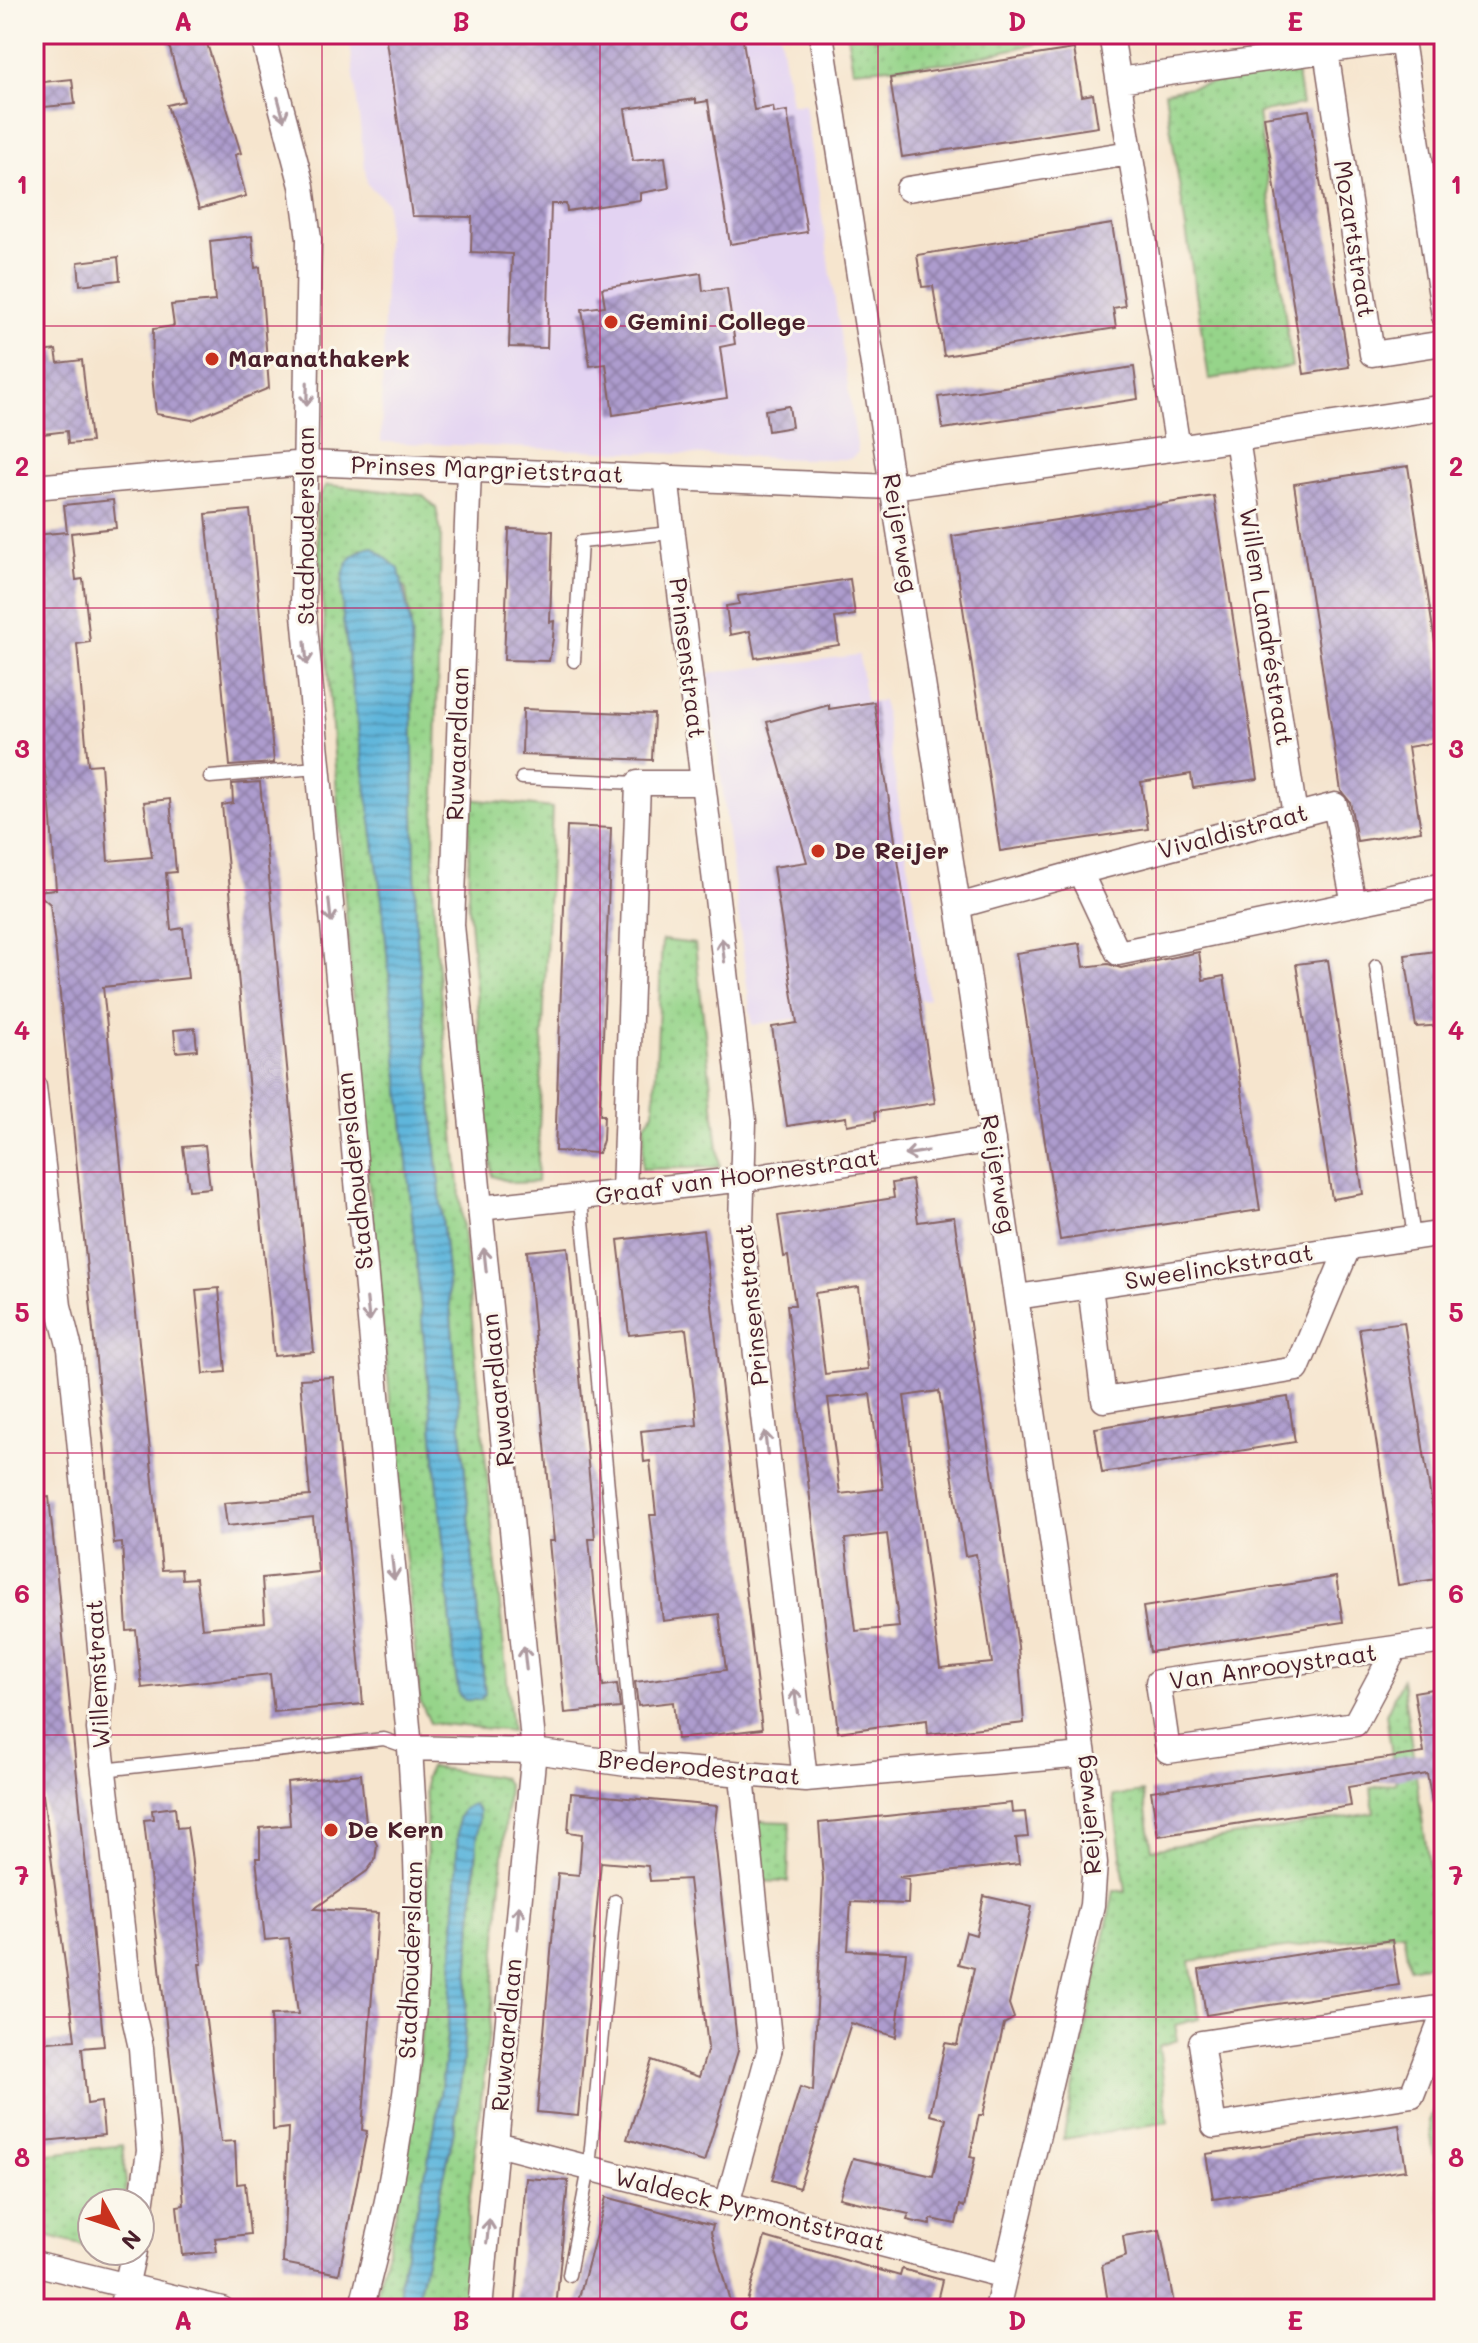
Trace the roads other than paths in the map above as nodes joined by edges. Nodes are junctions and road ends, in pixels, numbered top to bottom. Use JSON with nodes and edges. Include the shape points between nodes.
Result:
{"nodes":[{"id":1,"x":262,"y":34,"type":"edge"},
{"id":2,"x":821,"y":34,"type":"edge"},
{"id":3,"x":1111,"y":34,"type":"edge"},
{"id":4,"x":1326,"y":51,"type":"junction"},
{"id":5,"x":1119,"y":80,"type":"junction"},
{"id":6,"x":1130,"y":153,"type":"junction"},
{"id":7,"x":908,"y":189,"type":"dead end"},
{"id":8,"x":1444,"y":316,"type":"edge"},
{"id":9,"x":1444,"y":343,"type":"edge"},
{"id":10,"x":1444,"y":407,"type":"edge"},
{"id":11,"x":1237,"y":439,"type":"junction"},
{"id":12,"x":1178,"y":448,"type":"junction"},
{"id":13,"x":306,"y":463,"type":"junction"},
{"id":14,"x":469,"y":469,"type":"junction"},
{"id":15,"x":666,"y":477,"type":"junction"},
{"id":16,"x":34,"y":487,"type":"edge"},
{"id":17,"x":892,"y":487,"type":"junction"},
{"id":18,"x":671,"y":533,"type":"junction"},
{"id":19,"x":574,"y":661,"type":"dead end"},
{"id":20,"x":316,"y":768,"type":"junction"},
{"id":21,"x":210,"y":777,"type":"dead end"},
{"id":22,"x":522,"y":778,"type":"dead end"},
{"id":23,"x":638,"y":783,"type":"junction"},
{"id":24,"x":702,"y":783,"type":"junction"},
{"id":25,"x":1295,"y":815,"type":"junction"},
{"id":26,"x":1080,"y":872,"type":"junction"},
{"id":27,"x":1444,"y":885,"type":"edge"},
{"id":28,"x":1354,"y":904,"type":"junction"},
{"id":29,"x":958,"y":906,"type":"junction"},
{"id":30,"x":1376,"y":966,"type":"dead end"},
{"id":31,"x":34,"y":1087,"type":"edge"},
{"id":32,"x":993,"y":1140,"type":"junction"},
{"id":33,"x":745,"y":1179,"type":"junction"},
{"id":34,"x":624,"y":1193,"type":"junction"},
{"id":35,"x":581,"y":1199,"type":"junction"},
{"id":36,"x":480,"y":1208,"type":"junction"},
{"id":37,"x":1443,"y":1237,"type":"edge"},
{"id":38,"x":1414,"y":1238,"type":"junction"},
{"id":39,"x":1348,"y":1248,"type":"junction"},
{"id":40,"x":1090,"y":1286,"type":"junction"},
{"id":41,"x":1017,"y":1297,"type":"junction"},
{"id":42,"x":1444,"y":1641,"type":"edge"},
{"id":43,"x":1395,"y":1649,"type":"junction"},
{"id":44,"x":410,"y":1748,"type":"junction"},
{"id":45,"x":534,"y":1751,"type":"junction"},
{"id":46,"x":1084,"y":1755,"type":"junction"},
{"id":47,"x":634,"y":1765,"type":"junction"},
{"id":48,"x":103,"y":1770,"type":"junction"},
{"id":49,"x":742,"y":1776,"type":"junction"},
{"id":50,"x":805,"y":1779,"type":"junction"},
{"id":51,"x":615,"y":1901,"type":"dead end"},
{"id":52,"x":1444,"y":2010,"type":"edge"},
{"id":53,"x":497,"y":2144,"type":"junction"},
{"id":54,"x":589,"y":2168,"type":"junction"},
{"id":55,"x":144,"y":2187,"type":"edge"},
{"id":56,"x":727,"y":2204,"type":"junction"},
{"id":57,"x":34,"y":2263,"type":"edge"},
{"id":58,"x":130,"y":2267,"type":"edge"},
{"id":59,"x":569,"y":2275,"type":"dead end"},
{"id":60,"x":1004,"y":2276,"type":"junction"},
{"id":61,"x":123,"y":2297,"type":"edge"},
{"id":62,"x":222,"y":2309,"type":"edge"},
{"id":63,"x":361,"y":2309,"type":"edge"},
{"id":64,"x":480,"y":2309,"type":"edge"},
{"id":65,"x":997,"y":2309,"type":"edge"}],
"edges":[{"from":1,"to":13,"type":"street","name":"Stadhouderslaan","one_way":true,"via":[[302,186],[309,239]]},
{"from":2,"to":17,"type":"street","name":"Reijerweg"},
{"from":3,"to":5,"type":"street"},
{"from":4,"to":5,"type":"street"},
{"from":4,"to":8,"type":"street","via":[[1402,40]]},
{"from":4,"to":9,"type":"street","name":"Mozartstraat","via":[[1372,354]]},
{"from":5,"to":6,"type":"street"},
{"from":6,"to":7,"type":"street"},
{"from":6,"to":12,"type":"street"},
{"from":10,"to":11,"type":"street"},
{"from":11,"to":12,"type":"street"},
{"from":11,"to":25,"type":"street","name":"Willem Landréstraat"},
{"from":12,"to":17,"type":"street"},
{"from":13,"to":14,"type":"street","name":"Prinses Margrietstraat"},
{"from":13,"to":16,"type":"street","name":"Prinses Margrietstraat"},
{"from":13,"to":20,"type":"street","name":"Stadhouderslaan","one_way":true,"via":[[303,604]]},
{"from":14,"to":15,"type":"street","name":"Prinses Margrietstraat"},
{"from":14,"to":36,"type":"street","name":"Ruwaardlaan","via":[[452,925]]},
{"from":15,"to":17,"type":"street","name":"Prinses Margrietstraat"},
{"from":15,"to":18,"type":"street","name":"Prinsenstraat"},
{"from":17,"to":29,"type":"street","name":"Reijerweg"},
{"from":18,"to":19,"type":"lane","via":[[581,542]]},
{"from":18,"to":24,"type":"street","name":"Prinsenstraat"},
{"from":20,"to":21,"type":"lane"},
{"from":20,"to":44,"type":"street","name":"Stadhouderslaan","one_way":true},
{"from":22,"to":23,"type":"lane"},
{"from":23,"to":24,"type":"street"},
{"from":23,"to":34,"type":"street"},
{"from":33,"to":24,"type":"street","name":"Prinsenstraat","one_way":true,"via":[[744,1121]]},
{"from":25,"to":26,"type":"street","name":"Vivaldistraat"},
{"from":25,"to":28,"type":"street","name":"Vivaldistraat","via":[[1335,805]]},
{"from":26,"to":28,"type":"street","via":[[1118,953]]},
{"from":26,"to":29,"type":"street","name":"Vivaldistraat"},
{"from":27,"to":28,"type":"street"},
{"from":29,"to":32,"type":"street","name":"Reijerweg"},
{"from":30,"to":38,"type":"lane"},
{"from":31,"to":48,"type":"street","name":"Willemstraat","via":[[59,1306],[70,1349],[96,1600]]},
{"from":32,"to":33,"type":"street","name":"Graaf van Hoornestraat","one_way":true},
{"from":32,"to":41,"type":"street","name":"Reijerweg"},
{"from":33,"to":34,"type":"street","name":"Graaf van Hoornestraat"},
{"from":50,"to":33,"type":"street","name":"Prinsenstraat","one_way":true,"via":[[741,1225]]},
{"from":34,"to":35,"type":"street","name":"Graaf van Hoornestraat"},
{"from":35,"to":36,"type":"street","name":"Graaf van Hoornestraat"},
{"from":35,"to":47,"type":"lane"},
{"from":45,"to":36,"type":"street","name":"Ruwaardlaan","one_way":true},
{"from":37,"to":38,"type":"street","name":"Sweelinckstraat"},
{"from":38,"to":39,"type":"street","name":"Sweelinckstraat"},
{"from":39,"to":40,"type":"street","name":"Sweelinckstraat"},
{"from":39,"to":40,"type":"street","name":"Sweelinckstraat","via":[[1297,1369],[1104,1400]]},
{"from":40,"to":41,"type":"street","name":"Sweelinckstraat"},
{"from":41,"to":46,"type":"street","name":"Reijerweg"},
{"from":42,"to":43,"type":"street","name":"Van Anrooystraat"},
{"from":43,"to":43,"type":"street","name":"Van Anrooystraat","via":[[1158,1682],[1168,1751],[1355,1724]]},
{"from":44,"to":45,"type":"street","name":"Brederodestraat"},
{"from":44,"to":48,"type":"lane","via":[[384,1739]]},
{"from":44,"to":63,"type":"street","name":"Stadhouderslaan","via":[[417,1906],[408,2069],[382,2233]]},
{"from":45,"to":47,"type":"street","name":"Brederodestraat"},
{"from":53,"to":45,"type":"street","name":"Ruwaardlaan","one_way":true},
{"from":46,"to":50,"type":"street","name":"Brederodestraat"},
{"from":46,"to":60,"type":"street","name":"Reijerweg","via":[[1095,1863],[1092,1905]]},
{"from":47,"to":49,"type":"street","name":"Brederodestraat"},
{"from":48,"to":55,"type":"street","name":"Willemstraat","via":[[141,2048],[149,2151]]},
{"from":49,"to":50,"type":"street","name":"Brederodestraat"},
{"from":49,"to":56,"type":"street","via":[[770,2048]]},
{"from":51,"to":54,"type":"lane"},
{"from":52,"to":52,"type":"street","via":[[1412,2095],[1214,2126],[1201,2043]]},
{"from":53,"to":54,"type":"street","name":"Waldeck Pyrmontstraat"},
{"from":64,"to":53,"type":"street","name":"Ruwaardlaan","one_way":true},
{"from":54,"to":56,"type":"street","name":"Waldeck Pyrmontstraat"},
{"from":54,"to":59,"type":"lane"},
{"from":56,"to":60,"type":"street","name":"Waldeck Pyrmontstraat"},
{"from":57,"to":61,"type":"street"},
{"from":58,"to":61,"type":"street"},
{"from":60,"to":65,"type":"street","name":"Reijerweg"},
{"from":61,"to":62,"type":"street"}]}
